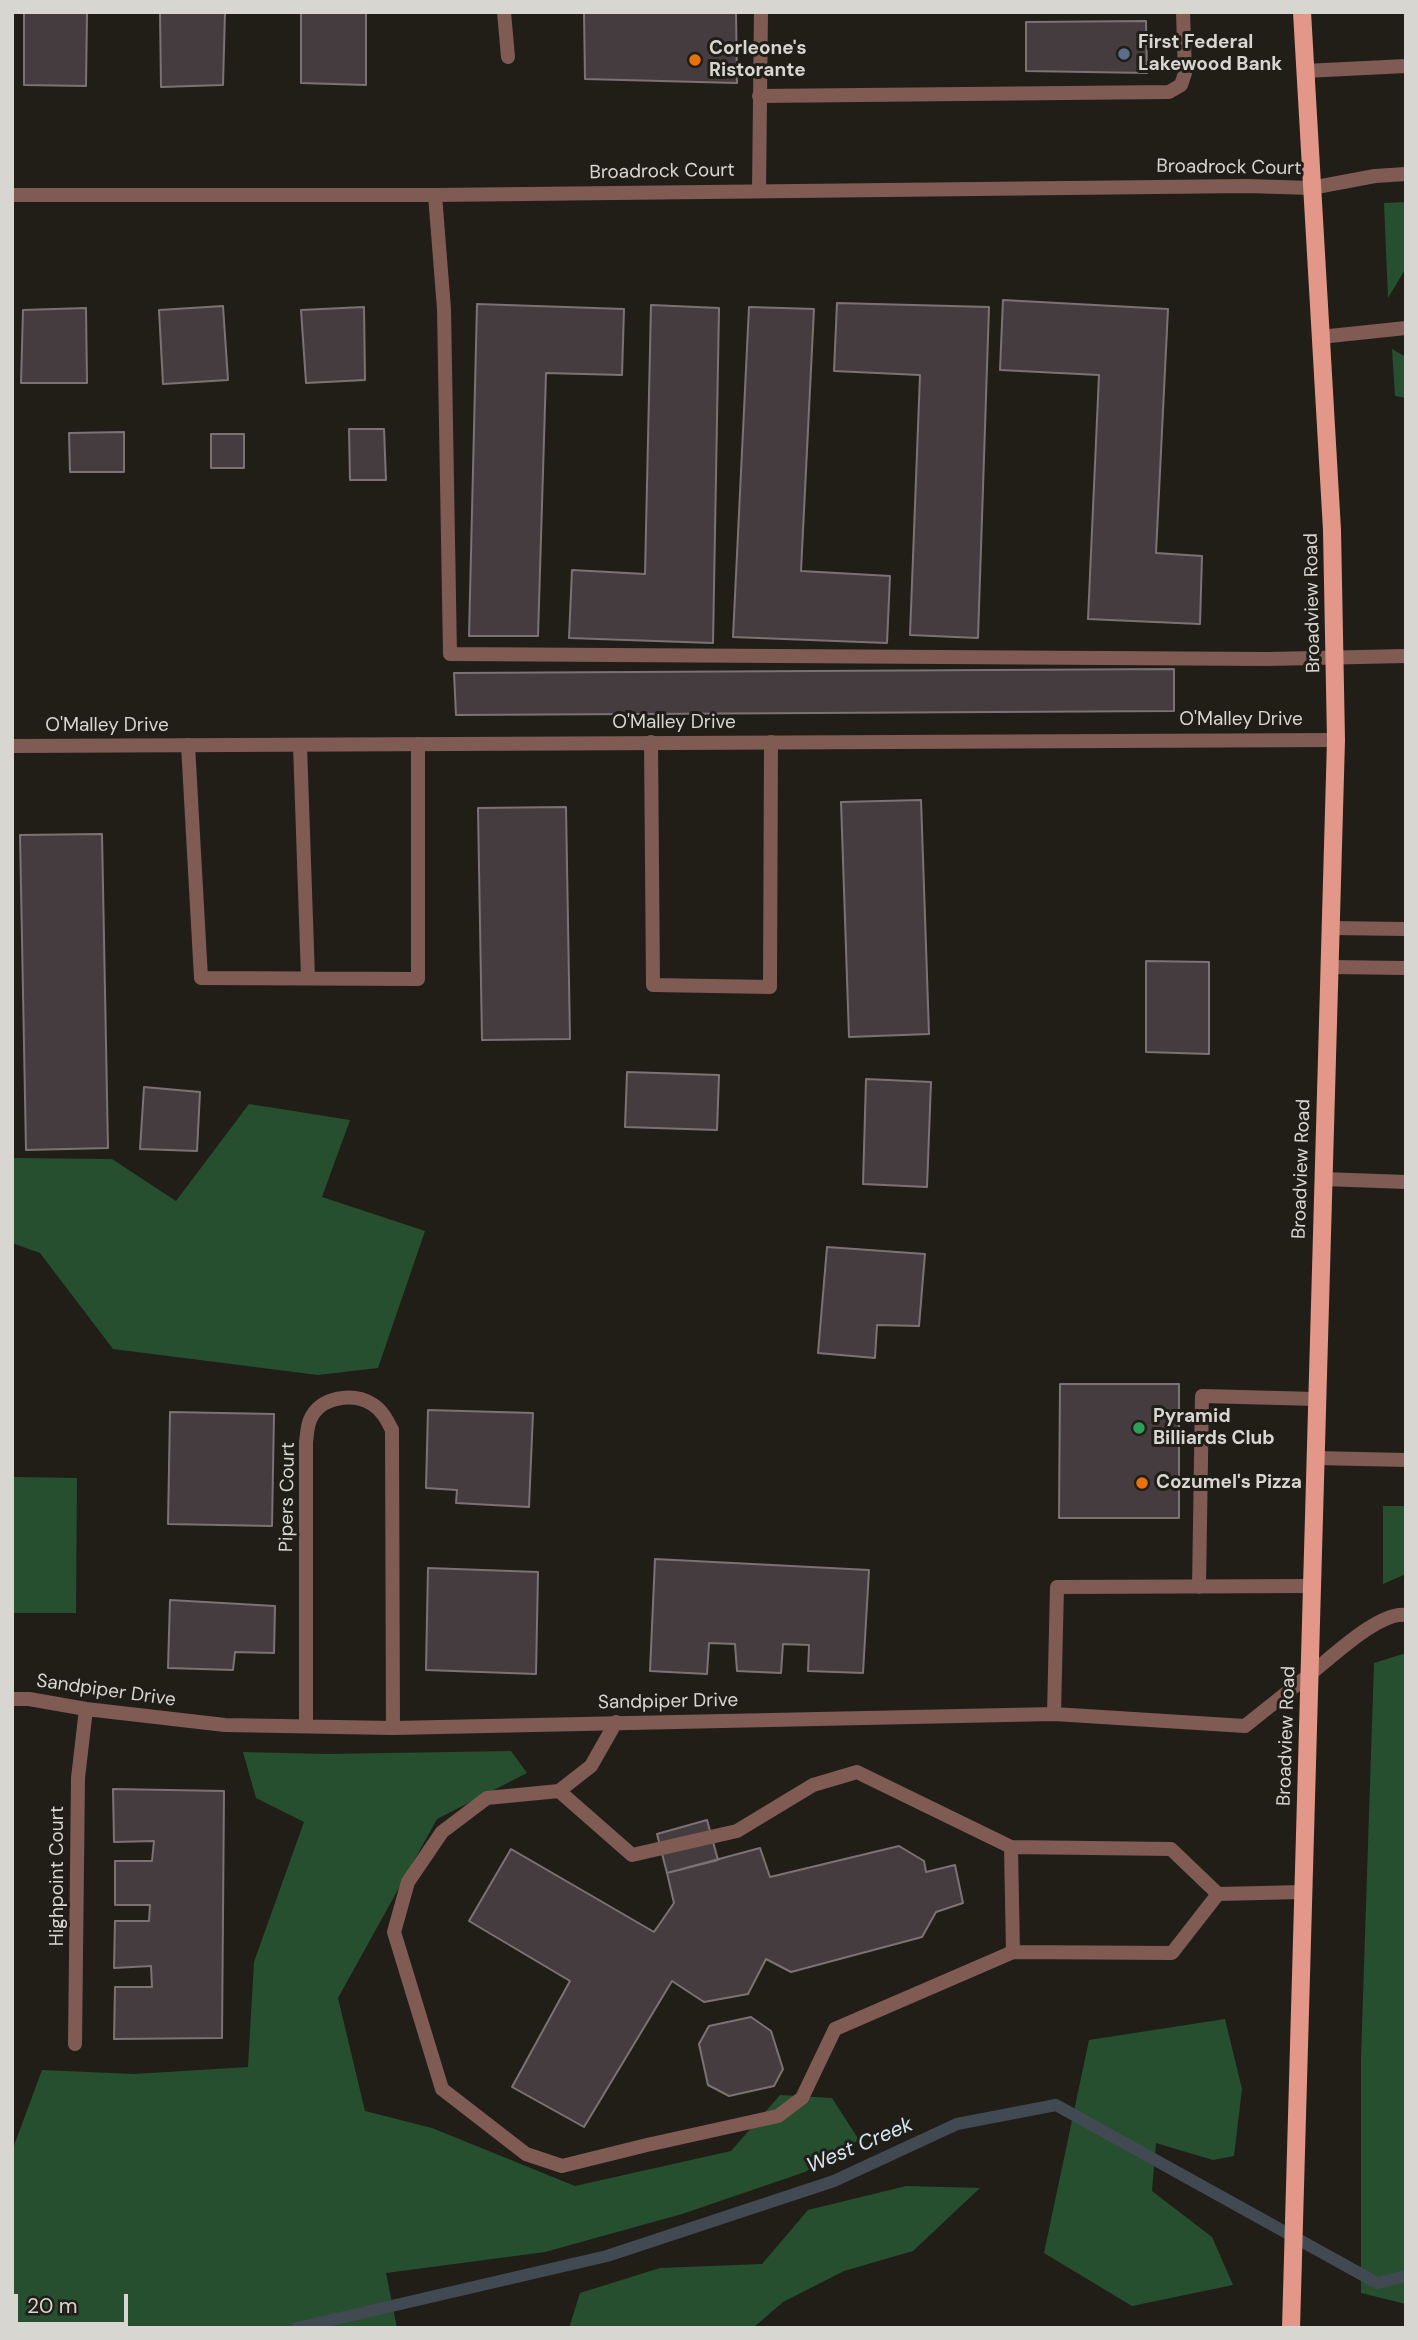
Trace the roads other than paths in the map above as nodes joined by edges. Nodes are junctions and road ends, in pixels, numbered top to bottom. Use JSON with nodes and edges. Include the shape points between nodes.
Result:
{"nodes":[{"id":1,"x":505,"y":12,"type":"edge"},
{"id":2,"x":761,"y":12,"type":"edge"},
{"id":3,"x":1183,"y":12,"type":"edge"},
{"id":4,"x":1302,"y":12,"type":"edge"},
{"id":5,"x":508,"y":57,"type":"dead end"},
{"id":6,"x":1406,"y":66,"type":"edge"},
{"id":7,"x":1306,"y":71,"type":"junction"},
{"id":8,"x":760,"y":96,"type":"junction"},
{"id":9,"x":1406,"y":174,"type":"edge"},
{"id":10,"x":1311,"y":188,"type":"junction"},
{"id":11,"x":759,"y":190,"type":"junction"},
{"id":12,"x":12,"y":195,"type":"edge"},
{"id":13,"x":435,"y":195,"type":"junction"},
{"id":14,"x":1406,"y":328,"type":"edge"},
{"id":15,"x":1320,"y":337,"type":"junction"},
{"id":16,"x":1406,"y":656,"type":"edge"},
{"id":17,"x":1336,"y":658,"type":"junction"},
{"id":18,"x":1335,"y":740,"type":"junction"},
{"id":19,"x":652,"y":742,"type":"junction"},
{"id":20,"x":771,"y":742,"type":"junction"},
{"id":21,"x":418,"y":744,"type":"junction"},
{"id":22,"x":188,"y":745,"type":"junction"},
{"id":23,"x":300,"y":745,"type":"junction"},
{"id":24,"x":12,"y":746,"type":"edge"},
{"id":25,"x":1331,"y":928,"type":"junction"},
{"id":26,"x":1406,"y":929,"type":"edge"},
{"id":27,"x":1330,"y":967,"type":"junction"},
{"id":28,"x":1406,"y":968,"type":"edge"},
{"id":29,"x":308,"y":978,"type":"junction"},
{"id":30,"x":1323,"y":1179,"type":"junction"},
{"id":31,"x":1406,"y":1182,"type":"edge"},
{"id":32,"x":1317,"y":1399,"type":"junction"},
{"id":33,"x":1315,"y":1458,"type":"junction"},
{"id":34,"x":1406,"y":1460,"type":"edge"},
{"id":35,"x":1311,"y":1586,"type":"junction"},
{"id":36,"x":1199,"y":1587,"type":"junction"},
{"id":37,"x":1404,"y":1611,"type":"edge"},
{"id":38,"x":1309,"y":1675,"type":"junction"},
{"id":39,"x":12,"y":1699,"type":"edge"},
{"id":40,"x":86,"y":1709,"type":"junction"},
{"id":41,"x":1055,"y":1714,"type":"junction"},
{"id":42,"x":616,"y":1722,"type":"junction"},
{"id":43,"x":306,"y":1726,"type":"junction"},
{"id":44,"x":393,"y":1728,"type":"junction"},
{"id":45,"x":559,"y":1791,"type":"junction"},
{"id":46,"x":1010,"y":1847,"type":"junction"},
{"id":47,"x":1303,"y":1892,"type":"junction"},
{"id":48,"x":1218,"y":1894,"type":"junction"},
{"id":49,"x":1013,"y":1952,"type":"junction"},
{"id":50,"x":75,"y":2044,"type":"dead end"},
{"id":51,"x":1291,"y":2328,"type":"edge"}],
"edges":[{"from":1,"to":5,"type":"street"},
{"from":2,"to":8,"type":"street"},
{"from":3,"to":8,"type":"street","via":[[1185,73],[1181,85],[1170,92]]},
{"from":4,"to":7,"type":"main road","name":"Broadview Road"},
{"from":6,"to":7,"type":"street"},
{"from":7,"to":10,"type":"main road","name":"Broadview Road"},
{"from":8,"to":11,"type":"street"},
{"from":9,"to":10,"type":"street","name":"Broadrock Court"},
{"from":10,"to":11,"type":"street","name":"Broadrock Court"},
{"from":10,"to":15,"type":"main road","name":"Broadview Road"},
{"from":11,"to":13,"type":"street","name":"Broadrock Court"},
{"from":12,"to":13,"type":"street","name":"Broadrock Court"},
{"from":13,"to":17,"type":"street","via":[[444,309],[450,654]]},
{"from":14,"to":15,"type":"street"},
{"from":15,"to":17,"type":"main road","name":"Broadview Road"},
{"from":16,"to":17,"type":"street"},
{"from":17,"to":18,"type":"main road","name":"Broadview Road"},
{"from":18,"to":20,"type":"street","name":"O'Malley Drive"},
{"from":18,"to":25,"type":"main road","name":"Broadview Road"},
{"from":19,"to":20,"type":"street","name":"O'Malley Drive"},
{"from":19,"to":20,"type":"street","via":[[653,985],[769,987]]},
{"from":19,"to":21,"type":"street","name":"O'Malley Drive"},
{"from":21,"to":23,"type":"street","name":"O'Malley Drive"},
{"from":21,"to":29,"type":"street","via":[[418,979]]},
{"from":22,"to":23,"type":"street","name":"O'Malley Drive"},
{"from":22,"to":24,"type":"street","name":"O'Malley Drive"},
{"from":22,"to":29,"type":"street","via":[[201,978]]},
{"from":23,"to":29,"type":"street"},
{"from":25,"to":26,"type":"street"},
{"from":25,"to":27,"type":"main road","name":"Broadview Road"},
{"from":27,"to":28,"type":"street"},
{"from":27,"to":30,"type":"main road","name":"Broadview Road"},
{"from":30,"to":31,"type":"street"},
{"from":30,"to":32,"type":"main road","name":"Broadview Road"},
{"from":32,"to":33,"type":"main road","name":"Broadview Road"},
{"from":32,"to":36,"type":"street","via":[[1202,1396]]},
{"from":33,"to":34,"type":"street"},
{"from":33,"to":35,"type":"main road","name":"Broadview Road"},
{"from":35,"to":36,"type":"street"},
{"from":35,"to":38,"type":"main road","name":"Broadview Road"},
{"from":36,"to":41,"type":"street","via":[[1057,1587]]},
{"from":37,"to":38,"type":"street","name":"Sandpiper Drive","via":[[1376,1623]]},
{"from":38,"to":41,"type":"street","name":"Sandpiper Drive","via":[[1245,1726]]},
{"from":38,"to":47,"type":"main road","name":"Broadview Road"},
{"from":39,"to":40,"type":"street","name":"Sandpiper Drive"},
{"from":40,"to":43,"type":"street","name":"Sandpiper Drive","via":[[225,1725]]},
{"from":40,"to":50,"type":"street","name":"Highpoint Court","via":[[78,1777]]},
{"from":41,"to":42,"type":"street","name":"Sandpiper Drive"},
{"from":42,"to":44,"type":"street","name":"Sandpiper Drive"},
{"from":42,"to":45,"type":"street","via":[[591,1766]]},
{"from":43,"to":44,"type":"street","name":"Sandpiper Drive"},
{"from":43,"to":44,"type":"street","name":"Pipers Court","via":[[306,1442],[310,1420],[319,1407],[336,1398],[355,1398],[372,1404],[392,1430]]},
{"from":45,"to":46,"type":"street","via":[[632,1854],[737,1831],[813,1785],[857,1772]]},
{"from":45,"to":49,"type":"street","via":[[487,1798],[442,1832],[408,1882],[394,1932],[442,2089],[526,2154],[562,2166],[778,2116],[802,2098],[835,2029]]},
{"from":46,"to":48,"type":"street","via":[[1171,1849]]},
{"from":46,"to":49,"type":"street"},
{"from":47,"to":48,"type":"street"},
{"from":47,"to":51,"type":"main road","name":"Broadview Road"},
{"from":48,"to":49,"type":"street","via":[[1172,1953]]}]}
